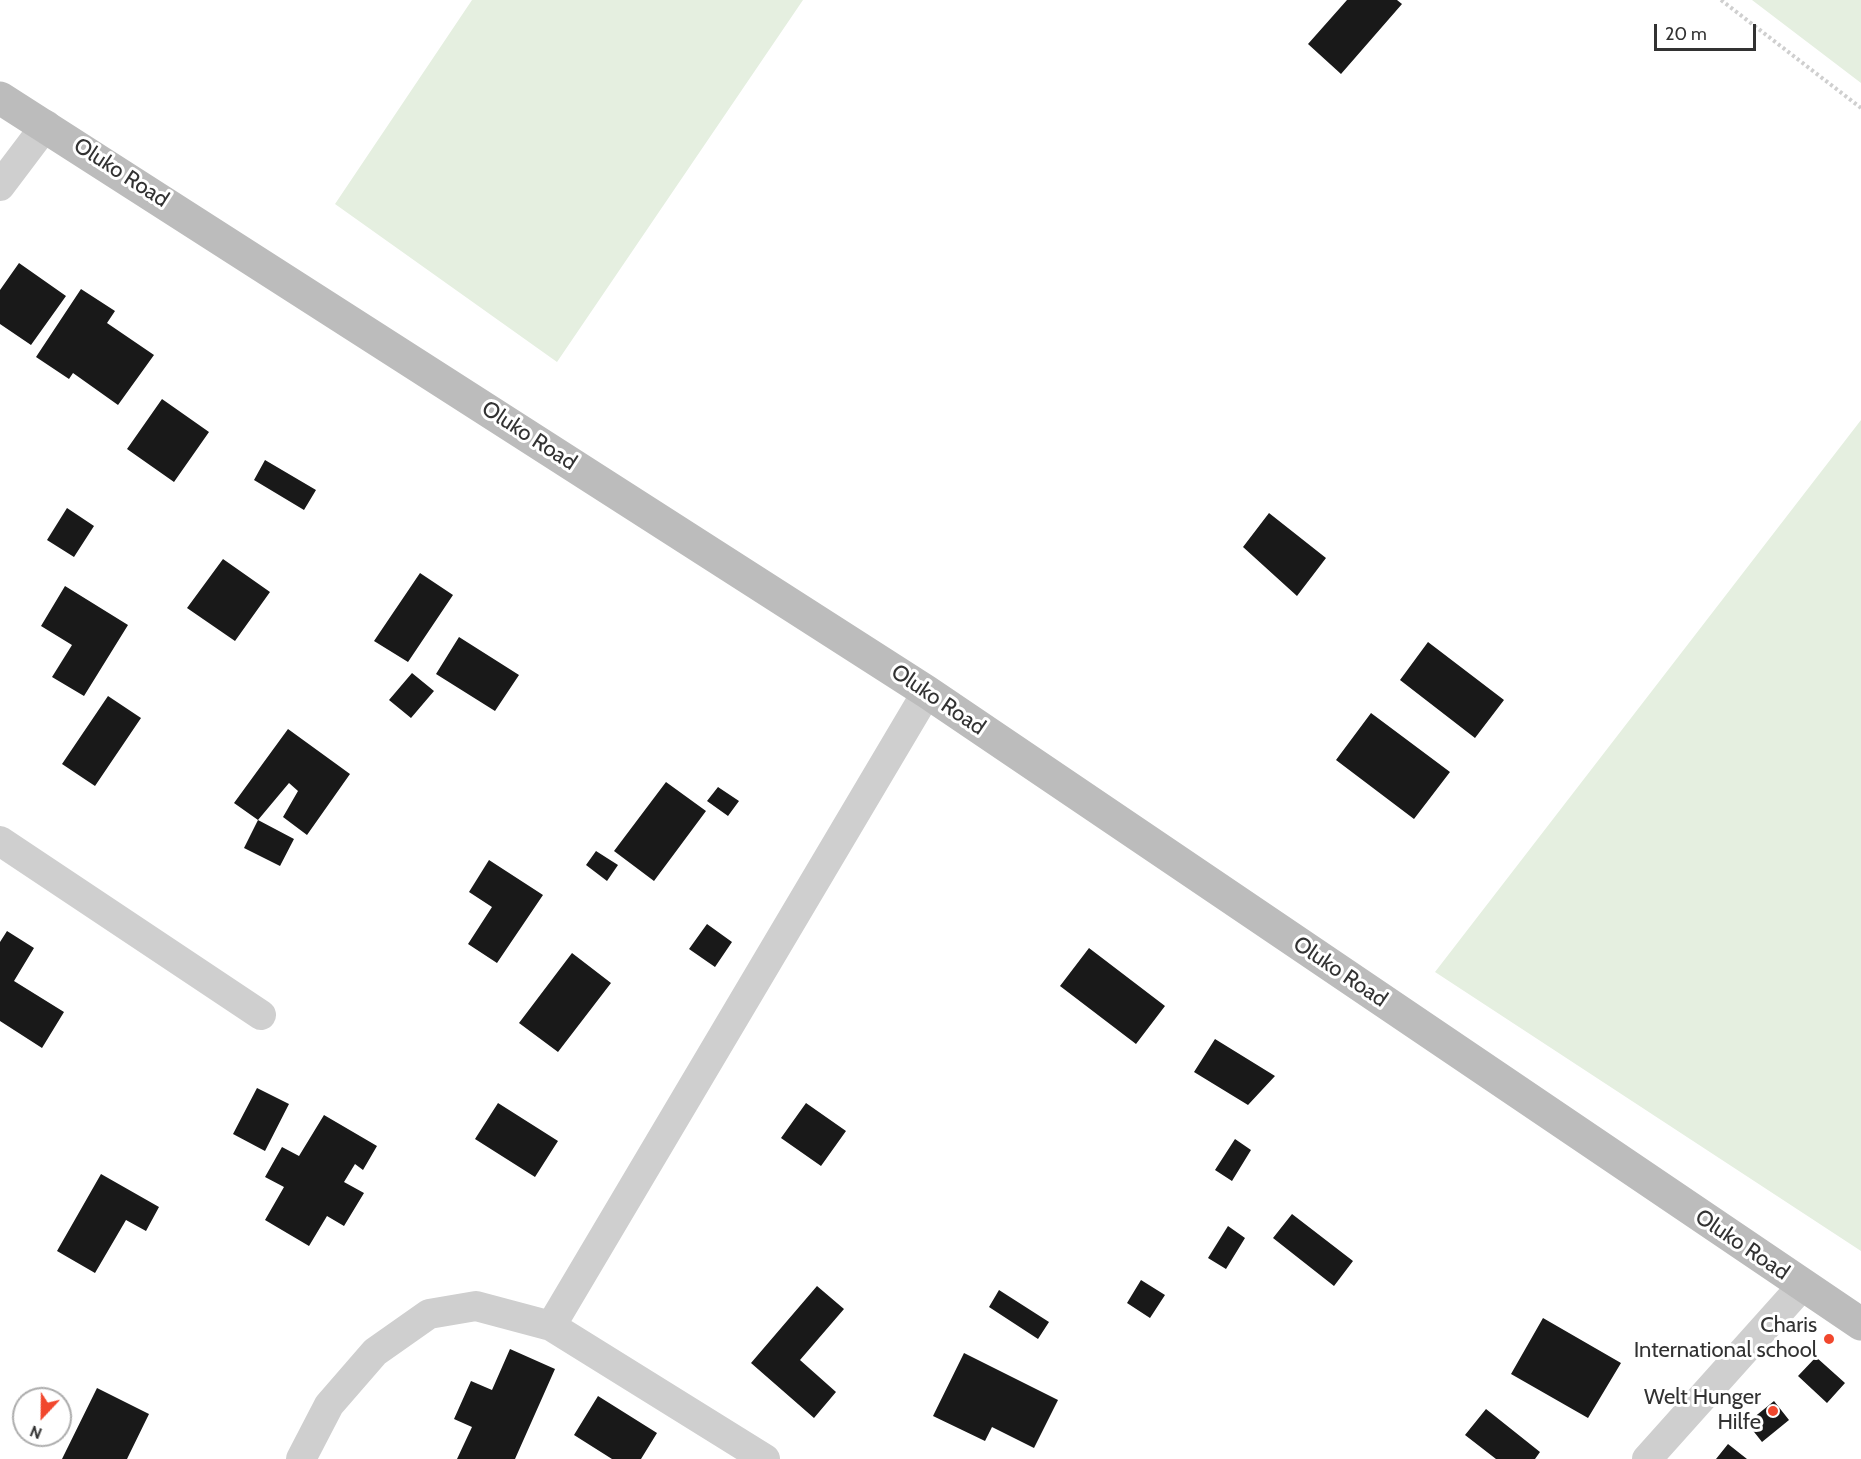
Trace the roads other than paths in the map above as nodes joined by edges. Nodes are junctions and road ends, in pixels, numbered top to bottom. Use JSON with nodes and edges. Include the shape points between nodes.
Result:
{"nodes":[{"id":1,"x":0,"y":98,"type":"edge"},
{"id":2,"x":46,"y":125,"type":"junction"},
{"id":3,"x":0,"y":186,"type":"edge"},
{"id":4,"x":927,"y":692,"type":"junction"},
{"id":5,"x":0,"y":841,"type":"edge"},
{"id":6,"x":261,"y":1015,"type":"dead end"},
{"id":7,"x":1802,"y":1286,"type":"junction"},
{"id":8,"x":1861,"y":1324,"type":"edge"},
{"id":9,"x":551,"y":1326,"type":"junction"},
{"id":10,"x":301,"y":1459,"type":"edge"},
{"id":11,"x":765,"y":1459,"type":"edge"},
{"id":12,"x":1647,"y":1459,"type":"edge"}],
"edges":[{"from":1,"to":2,"type":"main road","name":"Oluko Road"},
{"from":2,"to":3,"type":"street"},
{"from":2,"to":4,"type":"main road","name":"Oluko Road"},
{"from":4,"to":7,"type":"main road","name":"Oluko Road"},
{"from":4,"to":9,"type":"street"},
{"from":5,"to":6,"type":"street"},
{"from":7,"to":8,"type":"main road","name":"Oluko Road"},
{"from":7,"to":12,"type":"street"},
{"from":9,"to":10,"type":"street","via":[[476,1306],[429,1314],[375,1352],[329,1405]]},
{"from":9,"to":11,"type":"street"}]}
